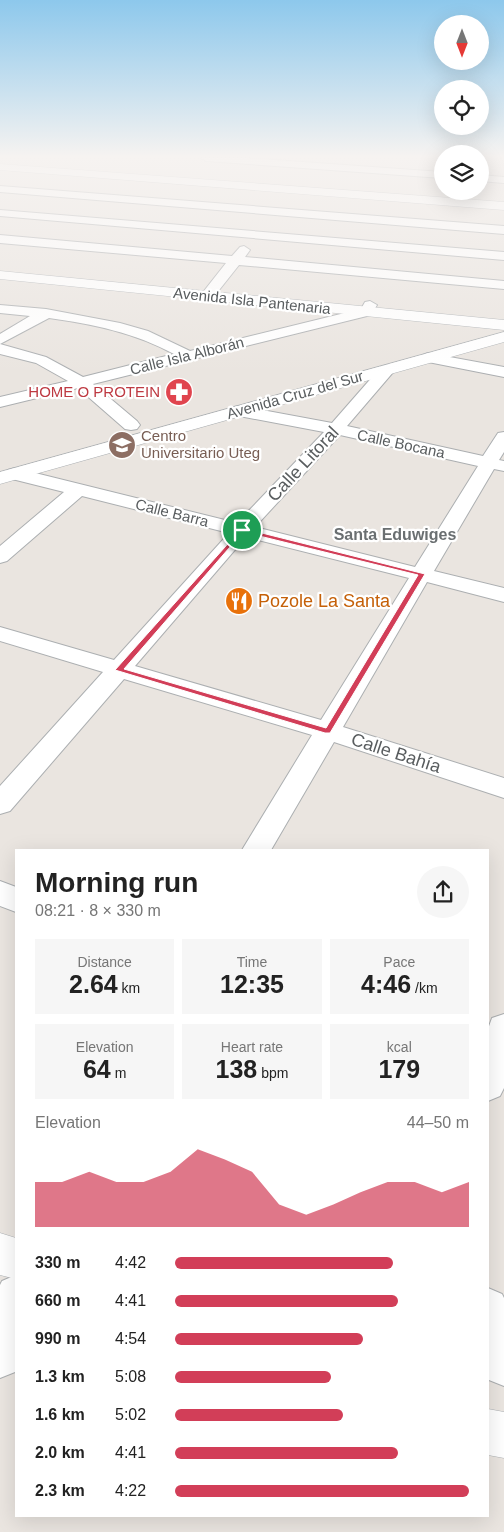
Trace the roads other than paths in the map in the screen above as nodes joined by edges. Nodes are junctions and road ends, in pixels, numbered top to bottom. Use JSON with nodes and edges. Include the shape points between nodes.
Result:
{"nodes":[{"id":1,"x":202,"y":229,"type":"edge"},
{"id":2,"x":261,"y":229,"type":"edge"},
{"id":3,"x":257,"y":234,"type":"junction"},
{"id":4,"x":0,"y":239,"type":"edge"},
{"id":5,"x":504,"y":256,"type":"edge"},
{"id":6,"x":236,"y":261,"type":"junction"},
{"id":7,"x":0,"y":269,"type":"edge"},
{"id":8,"x":0,"y":275,"type":"edge"},
{"id":9,"x":504,"y":285,"type":"edge"},
{"id":10,"x":210,"y":293,"type":"junction"},
{"id":11,"x":368,"y":308,"type":"junction"},
{"id":12,"x":0,"y":309,"type":"edge"},
{"id":13,"x":46,"y":313,"type":"junction"},
{"id":14,"x":502,"y":326,"type":"edge"},
{"id":15,"x":0,"y":340,"type":"edge"},
{"id":16,"x":0,"y":349,"type":"edge"},
{"id":17,"x":187,"y":355,"type":"junction"},
{"id":18,"x":428,"y":358,"type":"junction"},
{"id":19,"x":387,"y":370,"type":"junction"},
{"id":20,"x":504,"y":372,"type":"edge"},
{"id":21,"x":81,"y":382,"type":"junction"},
{"id":22,"x":0,"y":402,"type":"edge"},
{"id":23,"x":240,"y":411,"type":"junction"},
{"id":24,"x":131,"y":424,"type":"junction"},
{"id":25,"x":336,"y":429,"type":"junction"},
{"id":26,"x":504,"y":437,"type":"edge"},
{"id":27,"x":75,"y":440,"type":"dead end"},
{"id":28,"x":496,"y":464,"type":"edge"},
{"id":29,"x":7,"y":476,"type":"edge"},
{"id":30,"x":78,"y":490,"type":"junction"},
{"id":31,"x":242,"y":530,"type":"junction"},
{"id":32,"x":0,"y":557,"type":"edge"},
{"id":33,"x":422,"y":574,"type":"junction"},
{"id":34,"x":504,"y":595,"type":"edge"},
{"id":35,"x":0,"y":634,"type":"edge"},
{"id":36,"x":119,"y":670,"type":"junction"},
{"id":37,"x":328,"y":731,"type":"junction"},
{"id":38,"x":504,"y":788,"type":"edge"},
{"id":39,"x":0,"y":804,"type":"edge"},
{"id":40,"x":257,"y":849,"type":"edge"},
{"id":41,"x":0,"y":893,"type":"edge"},
{"id":42,"x":15,"y":900,"type":"edge"},
{"id":43,"x":504,"y":1029,"type":"edge"},
{"id":44,"x":489,"y":1082,"type":"edge"},
{"id":45,"x":0,"y":1254,"type":"edge"},
{"id":46,"x":15,"y":1258,"type":"edge"},
{"id":47,"x":15,"y":1300,"type":"edge"},
{"id":48,"x":5,"y":1346,"type":"edge"},
{"id":49,"x":489,"y":1432,"type":"edge"},
{"id":50,"x":504,"y":1435,"type":"edge"}],
"edges":[{"from":1,"to":3,"type":"street"},
{"from":2,"to":3,"type":"street"},
{"from":3,"to":5,"type":"street"},
{"from":3,"to":6,"type":"street"},
{"from":4,"to":6,"type":"street"},
{"from":6,"to":9,"type":"street"},
{"from":6,"to":10,"type":"street"},
{"from":7,"to":10,"type":"street","name":"Avenida Isla Pantenaria"},
{"from":8,"to":10,"type":"street","name":"Avenida Isla Pantenaria"},
{"from":10,"to":11,"type":"street","name":"Avenida Isla Pantenaria"},
{"from":11,"to":14,"type":"street","name":"Avenida Isla Pantenaria"},
{"from":11,"to":17,"type":"street","name":"Calle Isla Alborán"},
{"from":12,"to":13,"type":"street"},
{"from":13,"to":15,"type":"street"},
{"from":13,"to":17,"type":"street","via":[[137,331],[164,341]]},
{"from":14,"to":18,"type":"street","name":"Avenida Cruz del Sur"},
{"from":14,"to":24,"type":"street","name":"Avenida Cruz del Sur"},
{"from":16,"to":21,"type":"street","via":[[41,360]]},
{"from":17,"to":21,"type":"street","name":"Calle Isla Alborán"},
{"from":18,"to":19,"type":"street","name":"Avenida Cruz del Sur"},
{"from":18,"to":20,"type":"street"},
{"from":19,"to":23,"type":"street","name":"Avenida Cruz del Sur"},
{"from":19,"to":25,"type":"street","name":"Calle Litoral"},
{"from":21,"to":22,"type":"street","name":"Calle Isla Alborán"},
{"from":21,"to":24,"type":"street"},
{"from":23,"to":25,"type":"street","name":"Calle Bocana"},
{"from":23,"to":29,"type":"street","name":"Avenida Cruz del Sur"},
{"from":24,"to":27,"type":"street","name":"Avenida Cruz del Sur"},
{"from":25,"to":28,"type":"street","name":"Calle Bocana"},
{"from":25,"to":31,"type":"street","name":"Calle Litoral"},
{"from":26,"to":28,"type":"street"},
{"from":28,"to":33,"type":"street"},
{"from":29,"to":30,"type":"street","name":"Calle Barra"},
{"from":30,"to":31,"type":"street","name":"Calle Barra"},
{"from":30,"to":32,"type":"street"},
{"from":31,"to":33,"type":"street","name":"Calle Barra"},
{"from":31,"to":36,"type":"street","name":"Calle Litoral"},
{"from":33,"to":34,"type":"street","name":"Calle Barra"},
{"from":33,"to":37,"type":"street"},
{"from":35,"to":36,"type":"street","name":"Calle Bahía"},
{"from":36,"to":37,"type":"street","name":"Calle Bahía"},
{"from":36,"to":39,"type":"street","name":"Calle Litoral"},
{"from":37,"to":38,"type":"street","name":"Calle Bahía"},
{"from":37,"to":40,"type":"street"},
{"from":41,"to":42,"type":"street"},
{"from":43,"to":44,"type":"street"},
{"from":45,"to":46,"type":"street"},
{"from":47,"to":48,"type":"street"},
{"from":49,"to":50,"type":"street"}]}
